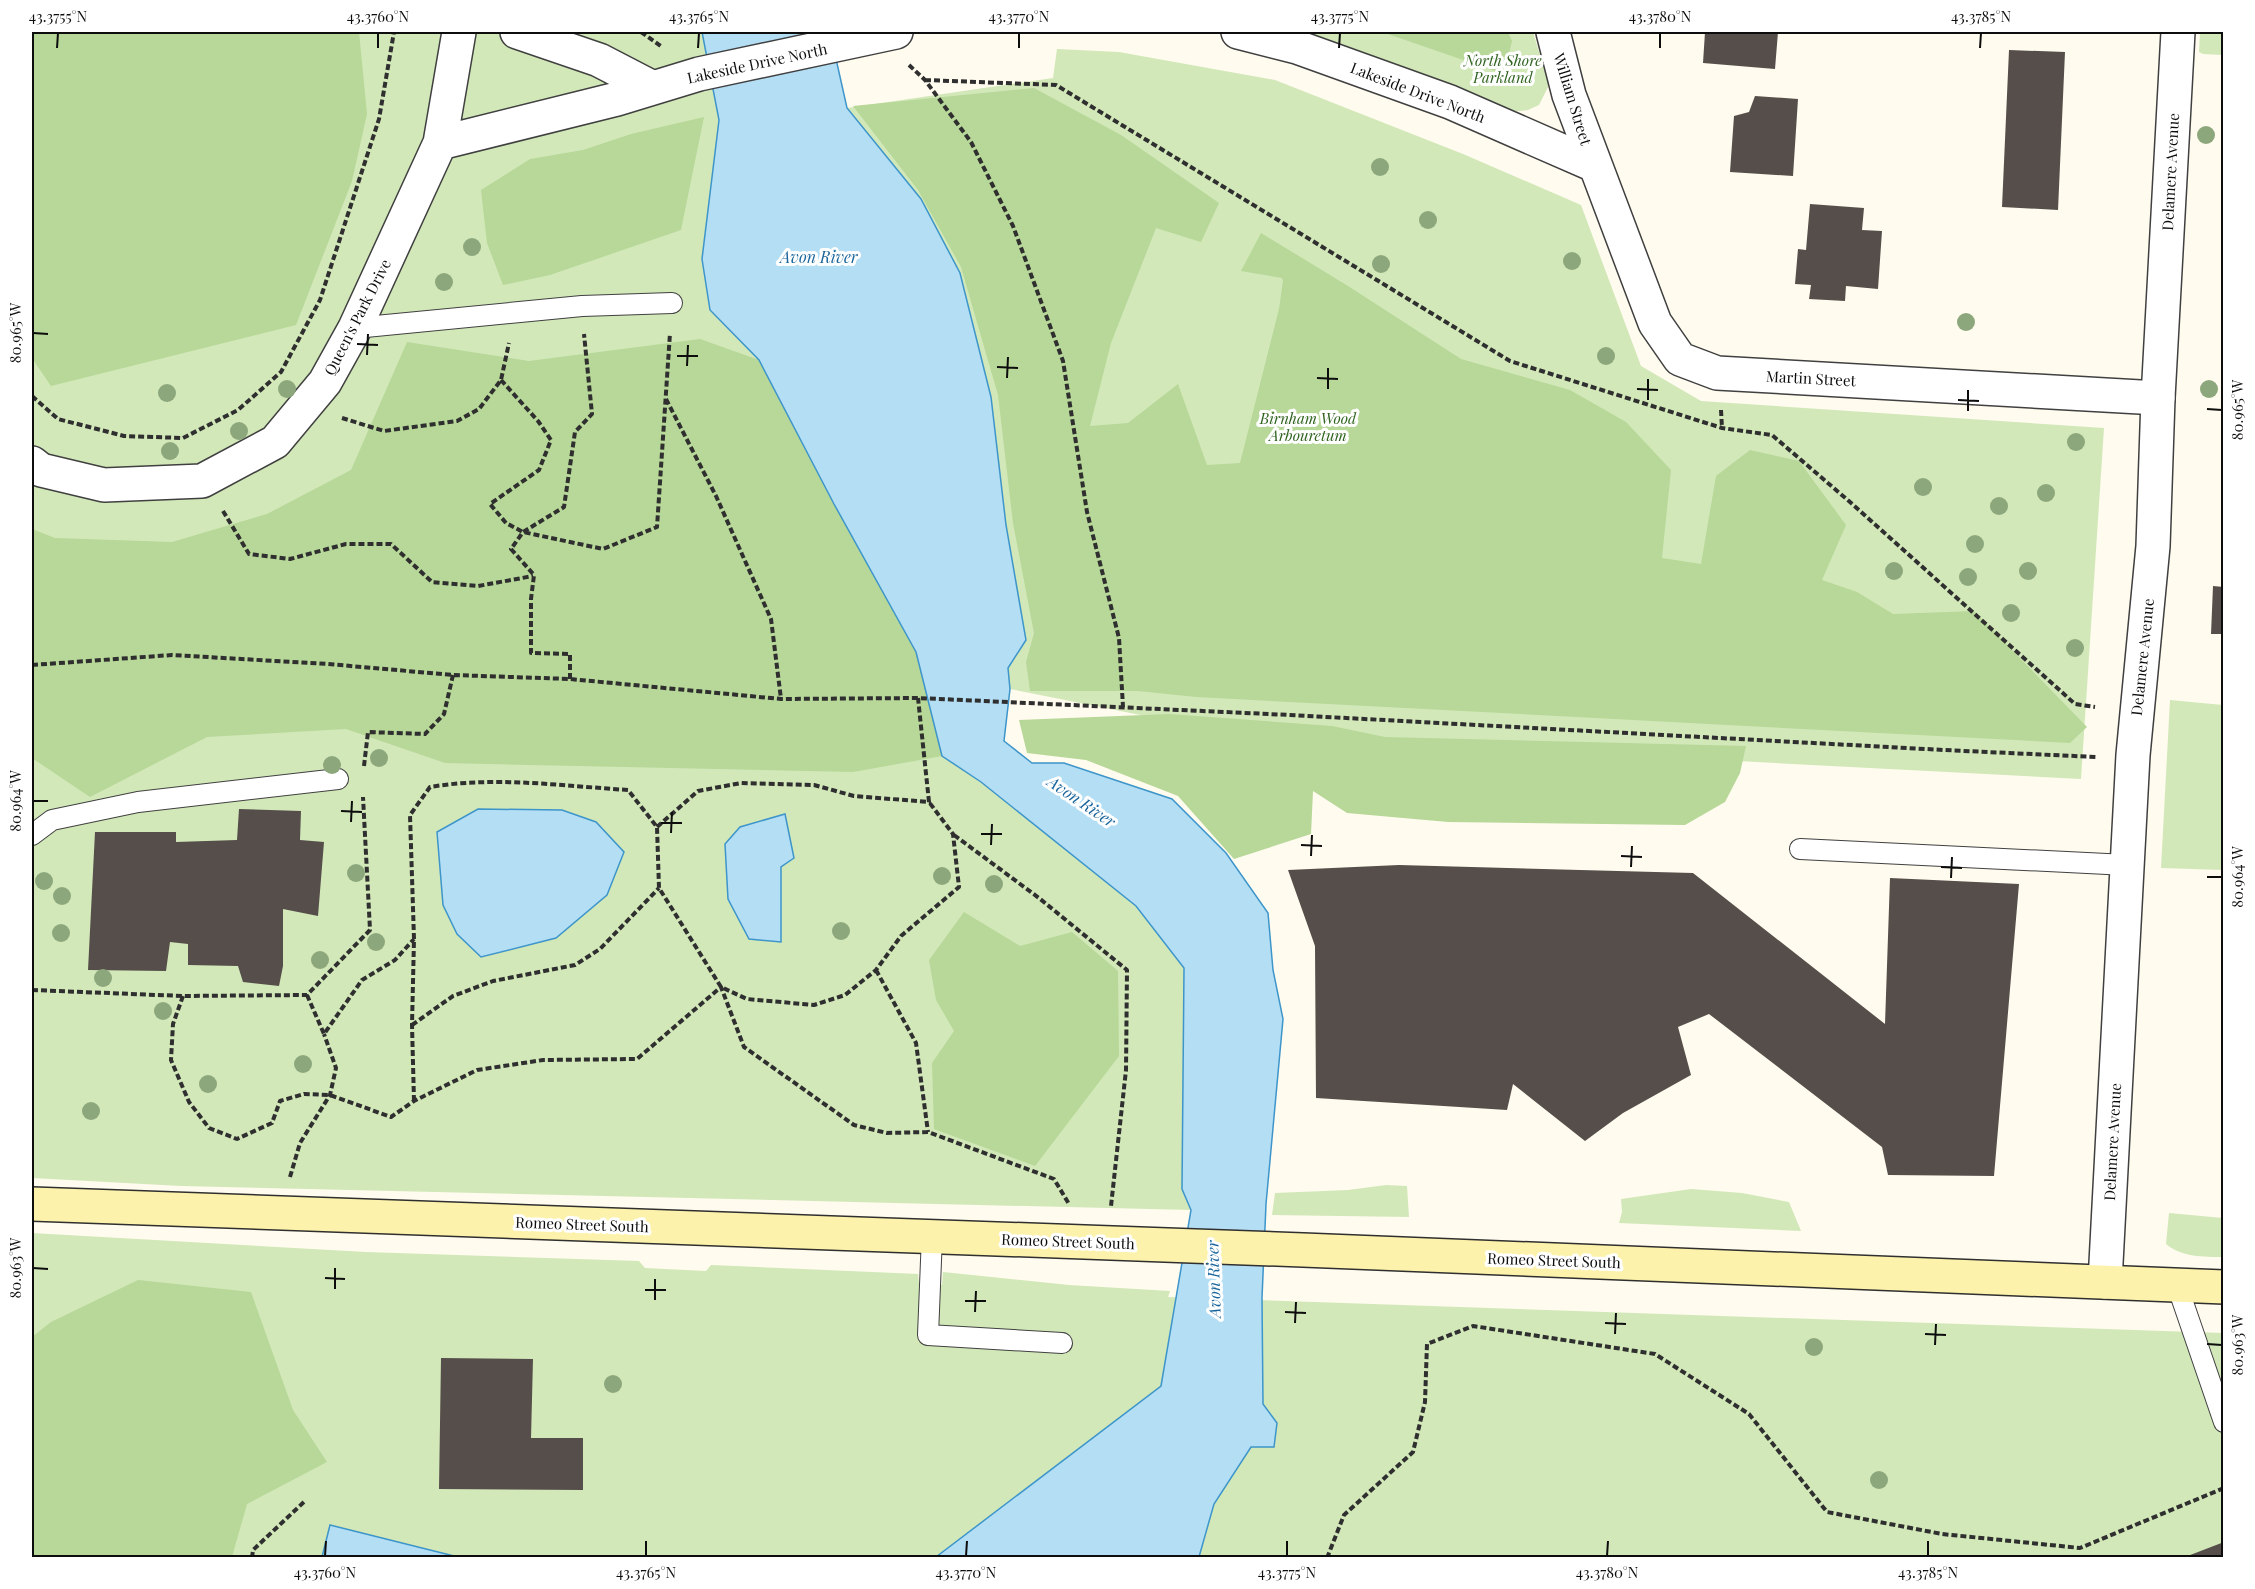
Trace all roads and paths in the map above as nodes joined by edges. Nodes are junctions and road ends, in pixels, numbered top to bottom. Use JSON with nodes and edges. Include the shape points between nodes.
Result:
{"nodes":[{"id":1,"x":394,"y":32,"type":"edge"},
{"id":2,"x":459,"y":32,"type":"edge"},
{"id":3,"x":517,"y":32,"type":"edge"},
{"id":4,"x":1238,"y":32,"type":"edge"},
{"id":5,"x":1553,"y":32,"type":"edge"},
{"id":6,"x":2178,"y":32,"type":"edge"},
{"id":7,"x":889,"y":34,"type":"edge"},
{"id":8,"x":653,"y":88,"type":"junction"},
{"id":9,"x":440,"y":143,"type":"junction"},
{"id":10,"x":1594,"y":165,"type":"junction"},
{"id":11,"x":672,"y":303,"type":"joint"},
{"id":12,"x":582,"y":306,"type":"junction"},
{"id":13,"x":515,"y":312,"type":"junction"},
{"id":14,"x":355,"y":327,"type":"junction"},
{"id":15,"x":501,"y":380,"type":"junction"},
{"id":16,"x":32,"y":396,"type":"edge"},
{"id":17,"x":666,"y":398,"type":"junction"},
{"id":18,"x":2158,"y":398,"type":"junction"},
{"id":19,"x":304,"y":407,"type":"junction"},
{"id":20,"x":32,"y":463,"type":"edge"},
{"id":21,"x":202,"y":481,"type":"junction"},
{"id":22,"x":523,"y":532,"type":"junction"},
{"id":23,"x":534,"y":575,"type":"junction"},
{"id":24,"x":32,"y":665,"type":"edge"},
{"id":25,"x":453,"y":675,"type":"junction"},
{"id":26,"x":570,"y":679,"type":"junction"},
{"id":27,"x":918,"y":698,"type":"junction"},
{"id":28,"x":782,"y":699,"type":"junction"},
{"id":29,"x":1123,"y":707,"type":"junction"},
{"id":30,"x":2095,"y":707,"type":"dead end"},
{"id":31,"x":2133,"y":755,"type":"junction"},
{"id":32,"x":362,"y":778,"type":"junction"},
{"id":33,"x":338,"y":780,"type":"joint"},
{"id":34,"x":929,"y":802,"type":"junction"},
{"id":35,"x":657,"y":827,"type":"junction"},
{"id":36,"x":953,"y":834,"type":"junction"},
{"id":37,"x":32,"y":835,"type":"edge"},
{"id":38,"x":1800,"y":849,"type":"dead end"},
{"id":39,"x":2127,"y":865,"type":"junction"},
{"id":40,"x":659,"y":888,"type":"junction"},
{"id":41,"x":414,"y":939,"type":"junction"},
{"id":42,"x":876,"y":970,"type":"junction"},
{"id":43,"x":721,"y":987,"type":"junction"},
{"id":44,"x":32,"y":990,"type":"edge"},
{"id":45,"x":307,"y":995,"type":"junction"},
{"id":46,"x":183,"y":996,"type":"junction"},
{"id":47,"x":412,"y":1025,"type":"junction"},
{"id":48,"x":324,"y":1034,"type":"junction"},
{"id":49,"x":330,"y":1095,"type":"junction"},
{"id":50,"x":414,"y":1101,"type":"junction"},
{"id":51,"x":928,"y":1132,"type":"junction"},
{"id":52,"x":32,"y":1204,"type":"edge"},
{"id":53,"x":1071,"y":1207,"type":"dead end"},
{"id":54,"x":1110,"y":1208,"type":"dead end"},
{"id":55,"x":282,"y":1213,"type":"junction"},
{"id":56,"x":932,"y":1236,"type":"junction"},
{"id":57,"x":2104,"y":1282,"type":"junction"},
{"id":58,"x":2177,"y":1285,"type":"junction"},
{"id":59,"x":2223,"y":1287,"type":"edge"},
{"id":60,"x":1062,"y":1343,"type":"dead end"},
{"id":61,"x":2223,"y":1422,"type":"edge"},
{"id":62,"x":2223,"y":1488,"type":"edge"},
{"id":63,"x":305,"y":1501,"type":"dead end"},
{"id":64,"x":252,"y":1557,"type":"edge"},
{"id":65,"x":1327,"y":1557,"type":"edge"}],
"edges":[{"from":1,"to":16,"type":"path","via":[[379,119],[320,300],[281,372],[238,410],[183,438],[124,436],[58,419]]},
{"from":2,"to":9,"type":"street","name":"Queen's Park Drive"},
{"from":3,"to":8,"type":"street","via":[[599,60]]},
{"from":4,"to":10,"type":"street","name":"Lakeside Drive North","via":[[1297,47],[1450,102]]},
{"from":5,"to":10,"type":"street","name":"William Street"},
{"from":6,"to":18,"type":"street","name":"Delamere Avenue"},
{"from":7,"to":8,"type":"street","name":"Lakeside Drive North","via":[[699,74]]},
{"from":8,"to":9,"type":"street","name":"Lakeside Drive North"},
{"from":9,"to":14,"type":"street","name":"Queen's Park Drive"},
{"from":10,"to":18,"type":"street","name":"Martin Street","via":[[1655,323],[1680,359],[1717,373]]},
{"from":11,"to":12,"type":"lane"},
{"from":11,"to":17,"type":"path"},
{"from":12,"to":13,"type":"lane"},
{"from":12,"to":22,"type":"path","via":[[592,414],[575,432],[564,507]]},
{"from":13,"to":14,"type":"lane"},
{"from":13,"to":15,"type":"path"},
{"from":14,"to":19,"type":"street","name":"Queen's Park Drive","via":[[325,382]]},
{"from":15,"to":19,"type":"path","via":[[479,410],[457,421],[384,431]]},
{"from":15,"to":22,"type":"path","via":[[551,441],[539,470],[490,504],[506,523]]},
{"from":17,"to":22,"type":"path","via":[[657,527],[603,549]]},
{"from":17,"to":28,"type":"path","via":[[716,496],[771,619]]},
{"from":18,"to":31,"type":"street","name":"Delamere Avenue","via":[[2153,546]]},
{"from":19,"to":21,"type":"street","name":"Queen's Park Drive","via":[[275,442]]},
{"from":20,"to":21,"type":"street","name":"Queen's Park Drive","via":[[41,470],[104,485]]},
{"from":21,"to":23,"type":"path","via":[[249,554],[290,560],[346,544],[391,544],[432,582],[478,586]]},
{"from":22,"to":23,"type":"path","via":[[511,549]]},
{"from":23,"to":26,"type":"path","via":[[531,653],[570,654]]},
{"from":24,"to":25,"type":"path","via":[[172,655]]},
{"from":25,"to":26,"type":"path"},
{"from":25,"to":32,"type":"path","via":[[444,714],[424,734],[368,732]]},
{"from":26,"to":28,"type":"path"},
{"from":27,"to":28,"type":"path"},
{"from":27,"to":29,"type":"path"},
{"from":27,"to":34,"type":"path"},
{"from":29,"to":30,"type":"path","via":[[1119,638],[1087,512],[1063,361],[1013,226],[977,152],[926,80],[1056,85],[1510,361],[1722,428],[1772,435],[2075,704]]},
{"from":29,"to":31,"type":"path","via":[[1944,750],[2094,757]]},
{"from":31,"to":39,"type":"street","name":"Delamere Avenue"},
{"from":32,"to":33,"type":"path"},
{"from":32,"to":45,"type":"path","via":[[370,930]]},
{"from":33,"to":37,"type":"lane","via":[[138,801],[52,820]]},
{"from":34,"to":35,"type":"path","via":[[854,796],[814,785],[741,783],[698,791]]},
{"from":34,"to":36,"type":"path"},
{"from":35,"to":40,"type":"path"},
{"from":35,"to":41,"type":"path","via":[[628,790],[471,783],[430,787],[410,815]]},
{"from":36,"to":42,"type":"path","via":[[959,887],[901,936]]},
{"from":36,"to":54,"type":"path","via":[[1127,970],[1125,1070]]},
{"from":38,"to":39,"type":"lane"},
{"from":39,"to":57,"type":"street","name":"Delamere Avenue"},
{"from":40,"to":43,"type":"path"},
{"from":40,"to":47,"type":"path","via":[[600,949],[575,965],[494,981],[453,996]]},
{"from":41,"to":47,"type":"path"},
{"from":41,"to":48,"type":"path","via":[[395,960],[362,980]]},
{"from":42,"to":43,"type":"path","via":[[845,995],[814,1005],[747,999]]},
{"from":42,"to":51,"type":"path","via":[[916,1043]]},
{"from":43,"to":50,"type":"path","via":[[638,1059],[543,1060],[477,1070]]},
{"from":43,"to":51,"type":"path","via":[[744,1047],[794,1084],[854,1125],[887,1132]]},
{"from":44,"to":46,"type":"path"},
{"from":45,"to":46,"type":"path"},
{"from":45,"to":48,"type":"path"},
{"from":46,"to":49,"type":"path","via":[[173,1024],[171,1060],[189,1102],[210,1128],[237,1139],[273,1123],[280,1101],[304,1094]]},
{"from":47,"to":50,"type":"path"},
{"from":48,"to":49,"type":"path","via":[[336,1068]]},
{"from":49,"to":50,"type":"path","via":[[391,1117]]},
{"from":49,"to":55,"type":"path","via":[[300,1143]]},
{"from":51,"to":53,"type":"path","via":[[1054,1179]]},
{"from":52,"to":55,"type":"main road","name":"Romeo Street South"},
{"from":55,"to":56,"type":"main road","name":"Romeo Street South"},
{"from":56,"to":57,"type":"main road","name":"Romeo Street South"},
{"from":56,"to":60,"type":"lane","via":[[928,1335]]},
{"from":57,"to":58,"type":"main road","name":"Romeo Street South"},
{"from":58,"to":59,"type":"main road","name":"Romeo Street South"},
{"from":58,"to":61,"type":"lane"},
{"from":62,"to":65,"type":"path","via":[[2080,1548],[1942,1534],[1827,1512],[1749,1414],[1655,1354],[1473,1326],[1427,1344],[1425,1402],[1413,1452],[1344,1515]]},
{"from":63,"to":64,"type":"path","via":[[253,1550]]}]}
